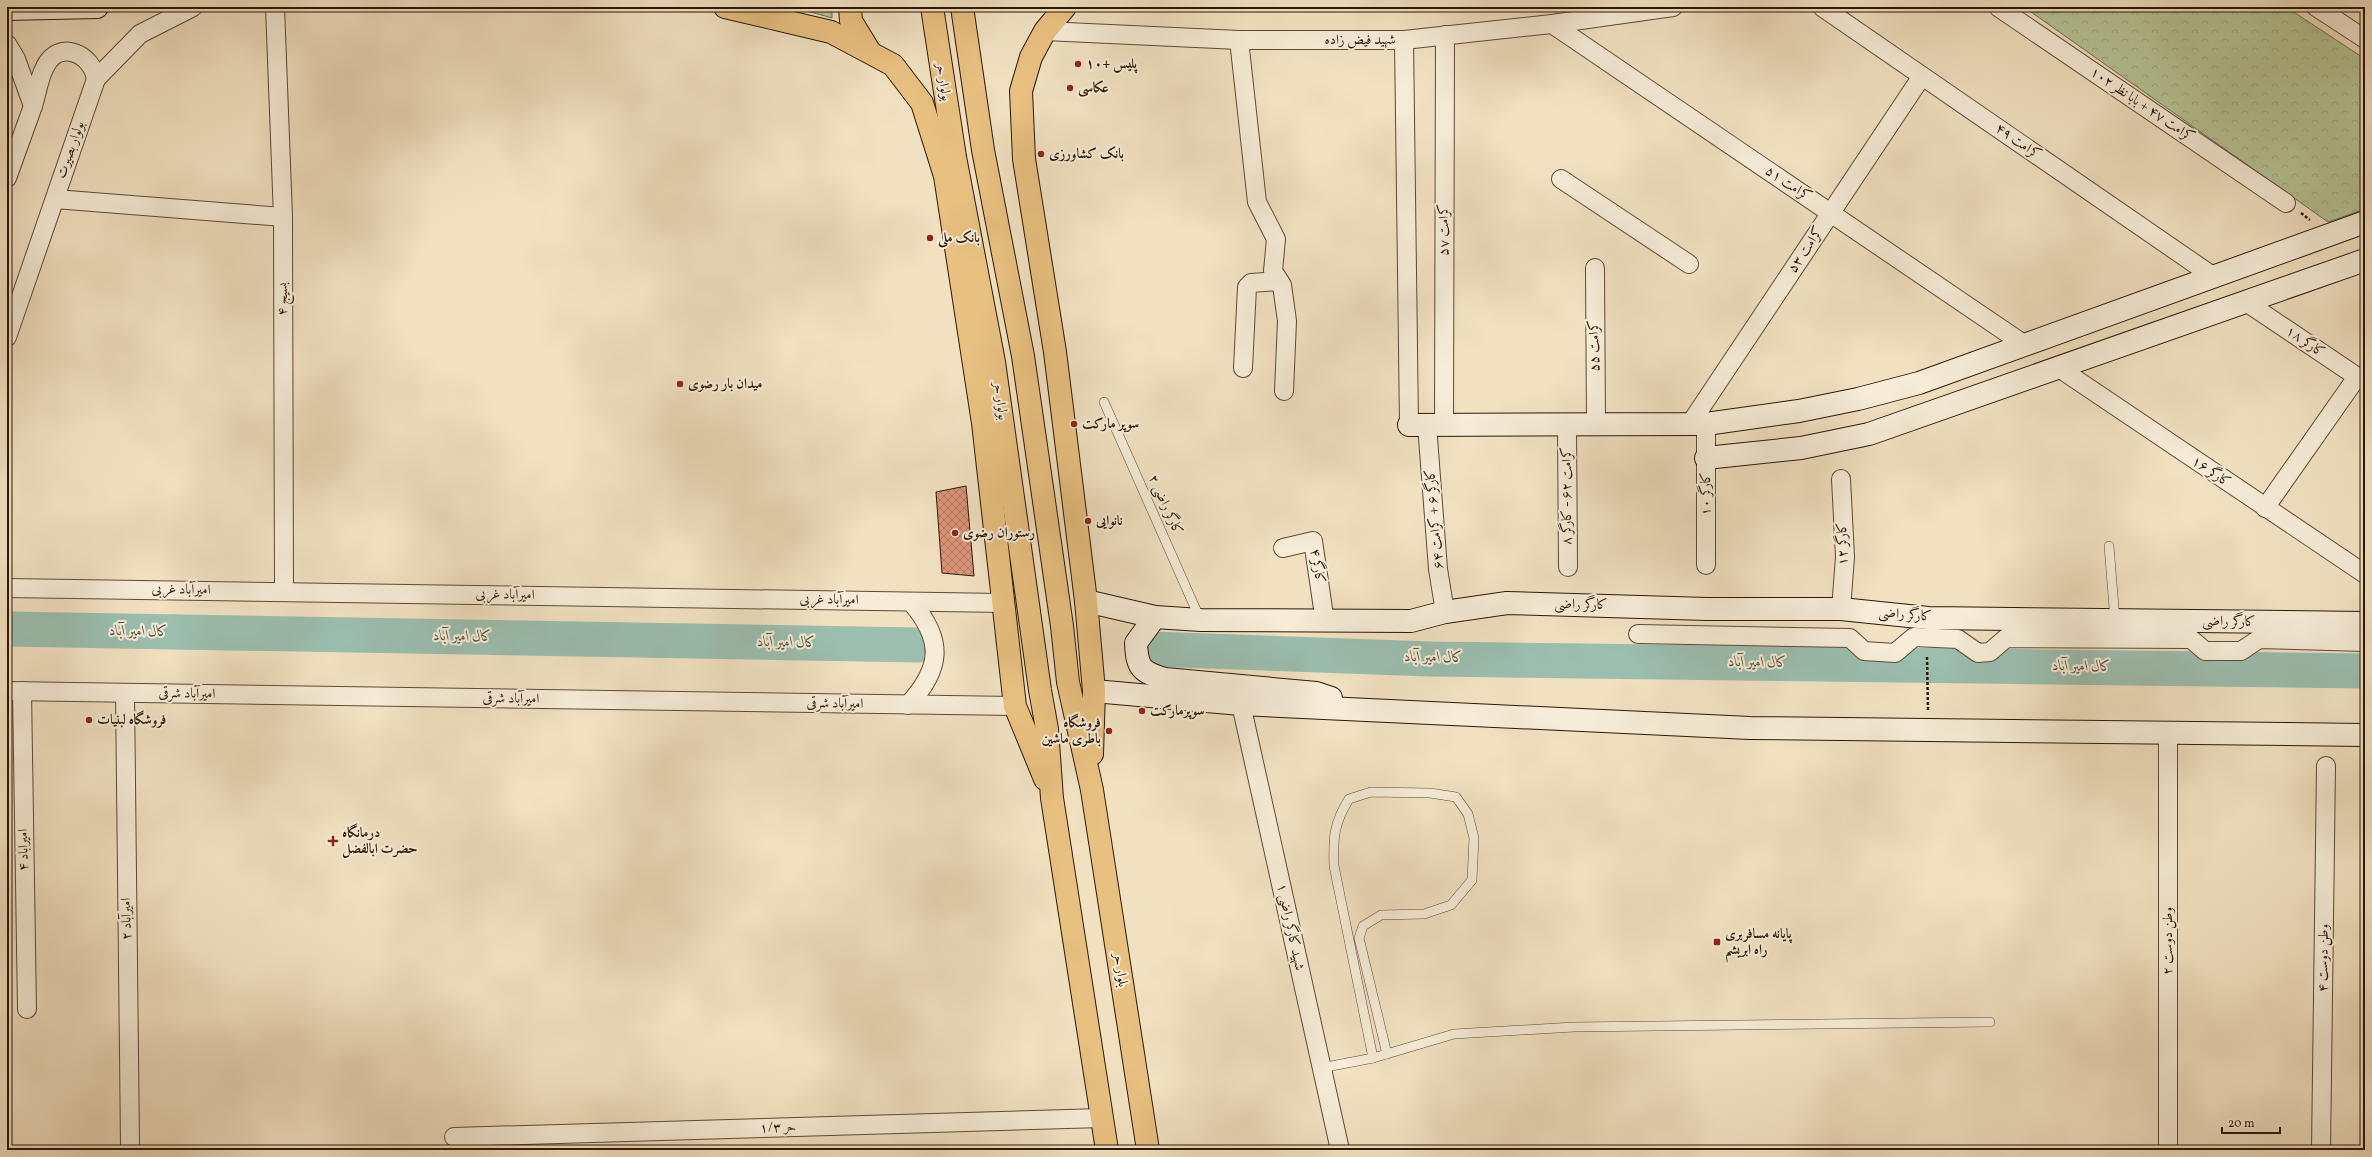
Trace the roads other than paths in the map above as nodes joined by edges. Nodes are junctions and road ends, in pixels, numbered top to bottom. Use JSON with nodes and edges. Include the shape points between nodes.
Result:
{"nodes":[{"id":1,"x":97,"y":7,"type":"edge"},
{"id":2,"x":193,"y":7,"type":"edge"},
{"id":3,"x":275,"y":7,"type":"edge"},
{"id":4,"x":725,"y":7,"type":"edge"},
{"id":5,"x":850,"y":7,"type":"edge"},
{"id":6,"x":932,"y":7,"type":"edge"},
{"id":7,"x":962,"y":7,"type":"edge"},
{"id":8,"x":1673,"y":7,"type":"edge"},
{"id":9,"x":1822,"y":7,"type":"edge"},
{"id":10,"x":1998,"y":7,"type":"edge"},
{"id":11,"x":2316,"y":7,"type":"edge"},
{"id":12,"x":7,"y":10,"type":"edge"},
{"id":13,"x":1572,"y":14,"type":"edge"},
{"id":14,"x":1055,"y":15,"type":"edge"},
{"id":15,"x":1552,"y":24,"type":"junction"},
{"id":16,"x":1445,"y":35,"type":"junction"},
{"id":17,"x":2365,"y":39,"type":"edge"},
{"id":18,"x":1239,"y":40,"type":"junction"},
{"id":19,"x":1404,"y":40,"type":"junction"},
{"id":20,"x":7,"y":44,"type":"edge"},
{"id":21,"x":870,"y":52,"type":"junction"},
{"id":22,"x":1922,"y":76,"type":"junction"},
{"id":23,"x":96,"y":79,"type":"junction"},
{"id":24,"x":33,"y":106,"type":"junction"},
{"id":25,"x":7,"y":178,"type":"edge"},
{"id":26,"x":1561,"y":179,"type":"dead end"},
{"id":27,"x":54,"y":199,"type":"junction"},
{"id":28,"x":2286,"y":203,"type":"dead end"},
{"id":29,"x":1831,"y":213,"type":"junction"},
{"id":30,"x":283,"y":217,"type":"junction"},
{"id":31,"x":2365,"y":222,"type":"edge"},
{"id":32,"x":2365,"y":260,"type":"edge"},
{"id":33,"x":1689,"y":264,"type":"dead end"},
{"id":34,"x":1595,"y":268,"type":"dead end"},
{"id":35,"x":2214,"y":277,"type":"junction"},
{"id":36,"x":1279,"y":281,"type":"junction"},
{"id":37,"x":2246,"y":302,"type":"junction"},
{"id":38,"x":7,"y":337,"type":"edge"},
{"id":39,"x":2025,"y":345,"type":"junction"},
{"id":40,"x":1243,"y":368,"type":"dead end"},
{"id":41,"x":2059,"y":368,"type":"junction"},
{"id":42,"x":2361,"y":379,"type":"edge"},
{"id":43,"x":1284,"y":391,"type":"dead end"},
{"id":44,"x":1104,"y":402,"type":"dead end"},
{"id":45,"x":1698,"y":424,"type":"junction"},
{"id":46,"x":1427,"y":425,"type":"junction"},
{"id":47,"x":1567,"y":425,"type":"junction"},
{"id":48,"x":1596,"y":425,"type":"junction"},
{"id":49,"x":1706,"y":458,"type":"junction"},
{"id":50,"x":1841,"y":479,"type":"dead end"},
{"id":51,"x":2265,"y":508,"type":"junction"},
{"id":52,"x":2109,"y":546,"type":"dead end"},
{"id":53,"x":1283,"y":548,"type":"dead end"},
{"id":54,"x":1706,"y":564,"type":"dead end"},
{"id":55,"x":1568,"y":567,"type":"dead end"},
{"id":56,"x":2365,"y":574,"type":"edge"},
{"id":57,"x":7,"y":588,"type":"edge"},
{"id":58,"x":284,"y":592,"type":"junction"},
{"id":59,"x":1086,"y":601,"type":"junction"},
{"id":60,"x":911,"y":602,"type":"junction"},
{"id":61,"x":1003,"y":603,"type":"junction"},
{"id":62,"x":1841,"y":608,"type":"junction"},
{"id":63,"x":1446,"y":612,"type":"junction"},
{"id":64,"x":1155,"y":617,"type":"junction"},
{"id":65,"x":1201,"y":620,"type":"junction"},
{"id":66,"x":2115,"y":620,"type":"junction"},
{"id":67,"x":1325,"y":622,"type":"junction"},
{"id":68,"x":2365,"y":623,"type":"edge"},
{"id":69,"x":1638,"y":634,"type":"dead end"},
{"id":70,"x":2365,"y":642,"type":"edge"},
{"id":71,"x":1094,"y":690,"type":"junction"},
{"id":72,"x":14,"y":691,"type":"edge"},
{"id":73,"x":125,"y":693,"type":"junction"},
{"id":74,"x":1241,"y":704,"type":"junction"},
{"id":75,"x":908,"y":705,"type":"junction"},
{"id":76,"x":1015,"y":706,"type":"junction"},
{"id":77,"x":1380,"y":712,"type":"junction"},
{"id":78,"x":2168,"y":732,"type":"junction"},
{"id":79,"x":2365,"y":735,"type":"edge"},
{"id":80,"x":2326,"y":766,"type":"dead end"},
{"id":81,"x":1092,"y":790,"type":"junction"},
{"id":82,"x":1052,"y":798,"type":"junction"},
{"id":83,"x":27,"y":1009,"type":"dead end"},
{"id":84,"x":1990,"y":1022,"type":"dead end"},
{"id":85,"x":1387,"y":1054,"type":"junction"},
{"id":86,"x":1373,"y":1058,"type":"junction"},
{"id":87,"x":1321,"y":1068,"type":"junction"},
{"id":88,"x":1102,"y":1118,"type":"junction"},
{"id":89,"x":454,"y":1138,"type":"dead end"},
{"id":90,"x":130,"y":1145,"type":"dead end"},
{"id":91,"x":1107,"y":1150,"type":"edge"},
{"id":92,"x":1148,"y":1150,"type":"edge"},
{"id":93,"x":1340,"y":1150,"type":"edge"},
{"id":94,"x":2168,"y":1150,"type":"edge"},
{"id":95,"x":2322,"y":1150,"type":"edge"}],
"edges":[{"from":1,"to":12,"type":"street"},
{"from":2,"to":23,"type":"street","name":"بولوار بصیرت","via":[[140,34]]},
{"from":3,"to":30,"type":"street","name":"بسیج ۴"},
{"from":4,"to":21,"type":"main road","via":[[831,32]]},
{"from":5,"to":21,"type":"main road","via":[[851,21]]},
{"from":6,"to":82,"type":"main road","name":"بولوار حر","via":[[955,157],[994,362],[1047,729]]},
{"from":7,"to":81,"type":"main road","name":"بولوار حر","via":[[984,150],[1023,356],[1068,682]]},
{"from":8,"to":13,"type":"street","name":"شهید فیض زاده"},
{"from":9,"to":22,"type":"street","name":"کرامت ۴۹"},
{"from":10,"to":28,"type":"street","name":"کرامت ۴۷ + بابا نظر ۱۰۲"},
{"from":11,"to":17,"type":"street"},
{"from":13,"to":15,"type":"street","name":"شهید فیض زاده"},
{"from":14,"to":18,"type":"street","name":"شهید فیض زاده"},
{"from":14,"to":59,"type":"main road","via":[[1031,57],[1021,91],[1024,159],[1055,352]]},
{"from":15,"to":16,"type":"street","name":"شهید فیض زاده"},
{"from":15,"to":29,"type":"street","name":"کرامت ۵۱"},
{"from":16,"to":19,"type":"street","name":"شهید فیض زاده"},
{"from":16,"to":46,"type":"street","name":"کرامت ۵۷"},
{"from":18,"to":19,"type":"street","name":"شهید فیض زاده"},
{"from":18,"to":36,"type":"street","via":[[1257,202],[1274,234],[1273,271]]},
{"from":19,"to":46,"type":"street"},
{"from":20,"to":24,"type":"street","via":[[16,59]]},
{"from":21,"to":61,"type":"main road","via":[[893,65],[922,103],[946,176],[983,423]]},
{"from":22,"to":29,"type":"street","name":"کرامت ۵۳"},
{"from":22,"to":35,"type":"street","name":"کرامت ۴۹"},
{"from":23,"to":24,"type":"street","via":[[92,66],[84,56],[66,52],[58,54],[45,66]]},
{"from":23,"to":27,"type":"street","name":"بولوار بصیرت"},
{"from":24,"to":25,"type":"street"},
{"from":26,"to":33,"type":"street"},
{"from":27,"to":30,"type":"street"},
{"from":27,"to":38,"type":"street","name":"بولوار بصیرت"},
{"from":29,"to":39,"type":"street","name":"کرامت ۵۱"},
{"from":29,"to":45,"type":"street","name":"کرامت ۵۳"},
{"from":30,"to":58,"type":"street","name":"بسیج ۴"},
{"from":31,"to":35,"type":"street"},
{"from":32,"to":37,"type":"street"},
{"from":34,"to":48,"type":"street","name":"کرامت ۵۵"},
{"from":35,"to":39,"type":"street"},
{"from":36,"to":40,"type":"street","via":[[1251,283],[1247,287]]},
{"from":36,"to":43,"type":"street","via":[[1282,285],[1287,320]]},
{"from":37,"to":41,"type":"street"},
{"from":37,"to":42,"type":"street","name":"کارگر ۱۸"},
{"from":39,"to":45,"type":"street","via":[[1919,383],[1858,399],[1799,411]]},
{"from":41,"to":49,"type":"street","via":[[1869,434],[1801,448]]},
{"from":41,"to":51,"type":"street","name":"کارگر ۱۶"},
{"from":42,"to":51,"type":"street"},
{"from":44,"to":65,"type":"lane","name":"کارگر راضی ۲"},
{"from":45,"to":48,"type":"street"},
{"from":45,"to":49,"type":"street","name":"کارگر ۱۰"},
{"from":46,"to":47,"type":"street"},
{"from":46,"to":63,"type":"street","name":"کارگر ۶ + کرامت ۶۴","via":[[1438,569]]},
{"from":47,"to":48,"type":"street"},
{"from":47,"to":55,"type":"street","name":"کرامت ۶۲ - کارگر ۸"},
{"from":49,"to":54,"type":"street","name":"کارگر ۱۰"},
{"from":50,"to":62,"type":"street","name":"کارگر ۱۲","via":[[1845,557]]},
{"from":51,"to":56,"type":"street","name":"کارگر ۱۶"},
{"from":52,"to":66,"type":"lane"},
{"from":53,"to":67,"type":"street","name":"کارگر ۴","via":[[1313,541]]},
{"from":57,"to":58,"type":"street","name":"امیرآباد غربی"},
{"from":58,"to":60,"type":"street","name":"امیرآباد غربی"},
{"from":59,"to":64,"type":"street","name":"کارگر راضی"},
{"from":59,"to":71,"type":"main road"},
{"from":60,"to":61,"type":"street","name":"امیرآباد غربی"},
{"from":60,"to":75,"type":"street","via":[[927,620],[934,642],[934,665],[925,687]]},
{"from":61,"to":76,"type":"main road"},
{"from":62,"to":63,"type":"street","name":"کارگر راضی","via":[[1707,608],[1507,603]]},
{"from":62,"to":66,"type":"street","name":"کارگر راضی","via":[[1928,618]]},
{"from":63,"to":67,"type":"street","name":"کارگر راضی","via":[[1411,621]]},
{"from":64,"to":65,"type":"street","name":"کارگر راضی"},
{"from":64,"to":77,"type":"street","via":[[1136,643],[1137,660],[1145,673],[1165,679],[1316,693]]},
{"from":65,"to":67,"type":"street","name":"کارگر راضی"},
{"from":66,"to":68,"type":"street","name":"کارگر راضی"},
{"from":69,"to":70,"type":"street","via":[[1850,638],[1864,651],[1895,653],[1914,637],[1958,639],[1978,653],[1990,652],[2006,638],[2191,639],[2205,651],[2241,651],[2259,639]]},
{"from":71,"to":74,"type":"street"},
{"from":71,"to":81,"type":"main road"},
{"from":72,"to":73,"type":"street","name":"امیرآباد شرقی"},
{"from":72,"to":83,"type":"street","name":"امیراباد ۴"},
{"from":73,"to":75,"type":"street","name":"امیرآباد شرقی"},
{"from":73,"to":90,"type":"street","name":"امیرآباد ۲"},
{"from":74,"to":77,"type":"street"},
{"from":74,"to":87,"type":"street","name":"شهید کارگر راضی ۱"},
{"from":75,"to":76,"type":"street","name":"امیرآباد شرقی"},
{"from":76,"to":82,"type":"main road"},
{"from":77,"to":78,"type":"street","via":[[1750,728]]},
{"from":78,"to":79,"type":"street"},
{"from":78,"to":94,"type":"street","name":"وطن دوست ۲"},
{"from":80,"to":95,"type":"street","name":"وطن دوست ۴"},
{"from":81,"to":92,"type":"main road","name":"بلوار حر"},
{"from":82,"to":88,"type":"main road"},
{"from":84,"to":85,"type":"lane","via":[[1574,1026],[1454,1034]]},
{"from":85,"to":86,"type":"lane"},
{"from":85,"to":86,"type":"lane","via":[[1359,938],[1363,926],[1381,915],[1424,914],[1452,905],[1472,880],[1474,838],[1468,814],[1456,797],[1430,793],[1371,792],[1349,799],[1339,816],[1333,836],[1334,866]]},
{"from":86,"to":87,"type":"lane"},
{"from":87,"to":93,"type":"street","name":"شهید کارگر راضی ۱"},
{"from":88,"to":89,"type":"street","name":"حر ۱/۳"},
{"from":88,"to":91,"type":"main road"}]}
